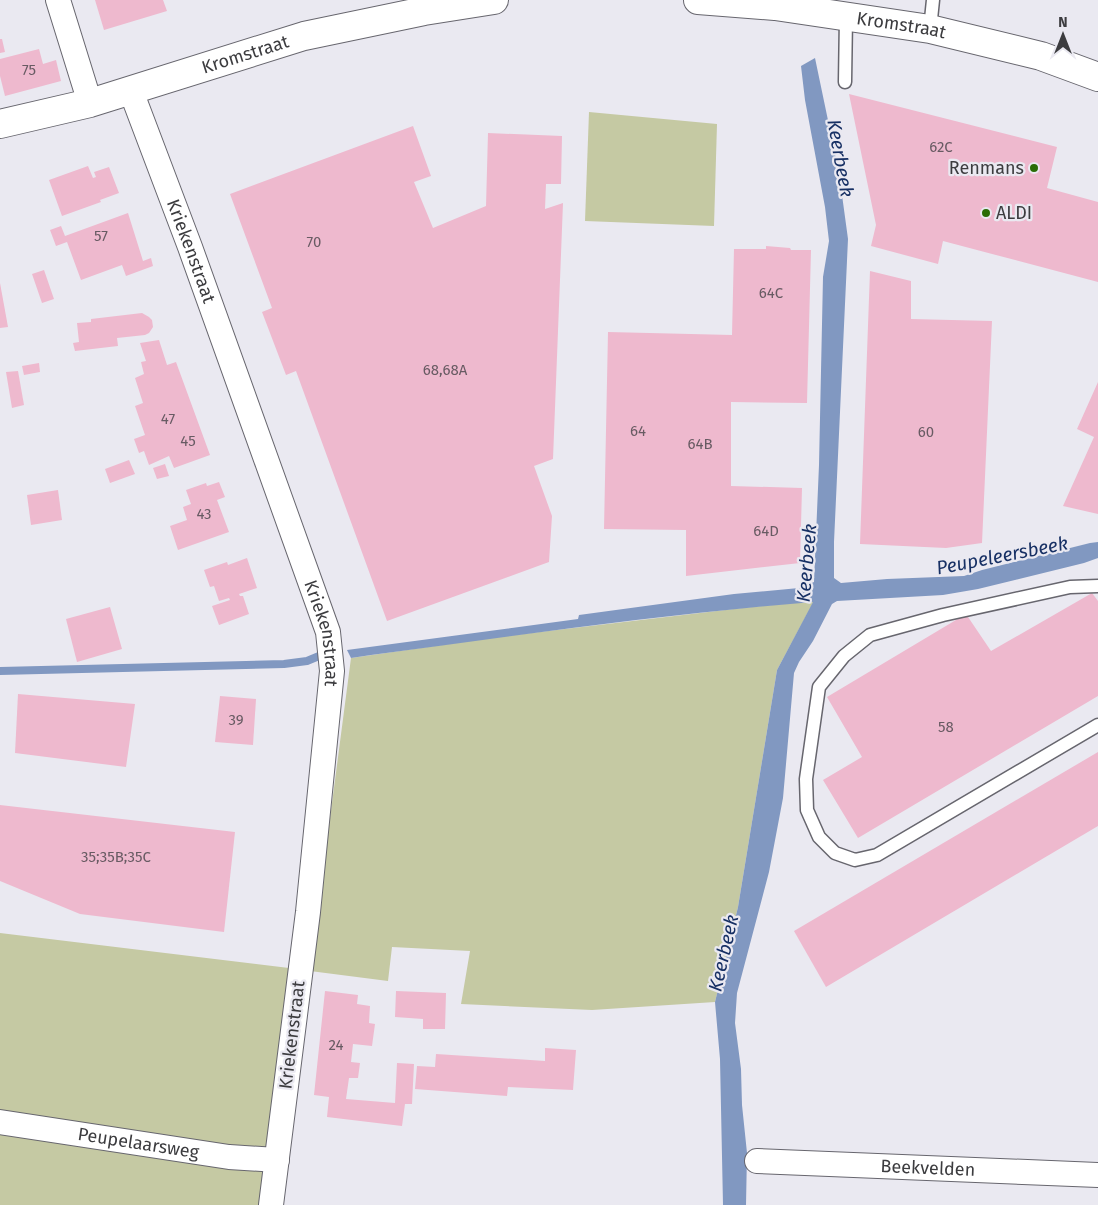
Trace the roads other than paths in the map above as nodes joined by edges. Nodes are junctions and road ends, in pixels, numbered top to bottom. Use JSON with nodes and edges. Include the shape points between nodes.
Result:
{"nodes":[{"id":1,"x":58,"y":0,"type":"edge"},
{"id":2,"x":494,"y":0,"type":"edge"},
{"id":3,"x":698,"y":0,"type":"edge"},
{"id":4,"x":933,"y":0,"type":"edge"},
{"id":5,"x":846,"y":17,"type":"junction"},
{"id":6,"x":930,"y":29,"type":"junction"},
{"id":7,"x":1098,"y":78,"type":"edge"},
{"id":8,"x":845,"y":82,"type":"dead end"},
{"id":9,"x":131,"y":91,"type":"junction"},
{"id":10,"x":90,"y":103,"type":"junction"},
{"id":11,"x":0,"y":124,"type":"edge"},
{"id":12,"x":1098,"y":586,"type":"edge"},
{"id":13,"x":1098,"y":725,"type":"edge"},
{"id":14,"x":0,"y":1122,"type":"edge"},
{"id":15,"x":277,"y":1160,"type":"junction"},
{"id":16,"x":757,"y":1161,"type":"dead end"},
{"id":17,"x":1098,"y":1175,"type":"edge"},
{"id":18,"x":271,"y":1205,"type":"edge"}],
"edges":[{"from":1,"to":10,"type":"street"},
{"from":2,"to":9,"type":"main road","name":"Kromstraat","via":[[304,36]]},
{"from":3,"to":5,"type":"main road","name":"Kromstraat","via":[[775,6]]},
{"from":4,"to":6,"type":"lane"},
{"from":5,"to":6,"type":"main road","name":"Kromstraat"},
{"from":5,"to":8,"type":"lane"},
{"from":6,"to":7,"type":"main road","name":"Kromstraat","via":[[1042,56]]},
{"from":9,"to":10,"type":"main road","name":"Kromstraat"},
{"from":9,"to":15,"type":"street","name":"Kriekenstraat","via":[[328,632],[332,671],[308,912]]},
{"from":10,"to":11,"type":"main road","name":"Kromstraat"},
{"from":12,"to":13,"type":"lane","via":[[1070,587],[943,615],[870,636],[844,656],[819,687],[806,779],[807,810],[820,836],[835,853],[855,860],[877,855]]},
{"from":14,"to":15,"type":"street","name":"Peupelaarsweg","via":[[229,1157]]},
{"from":15,"to":18,"type":"street","name":"Kriekenstraat"},
{"from":16,"to":17,"type":"street","name":"Beekvelden"}]}
